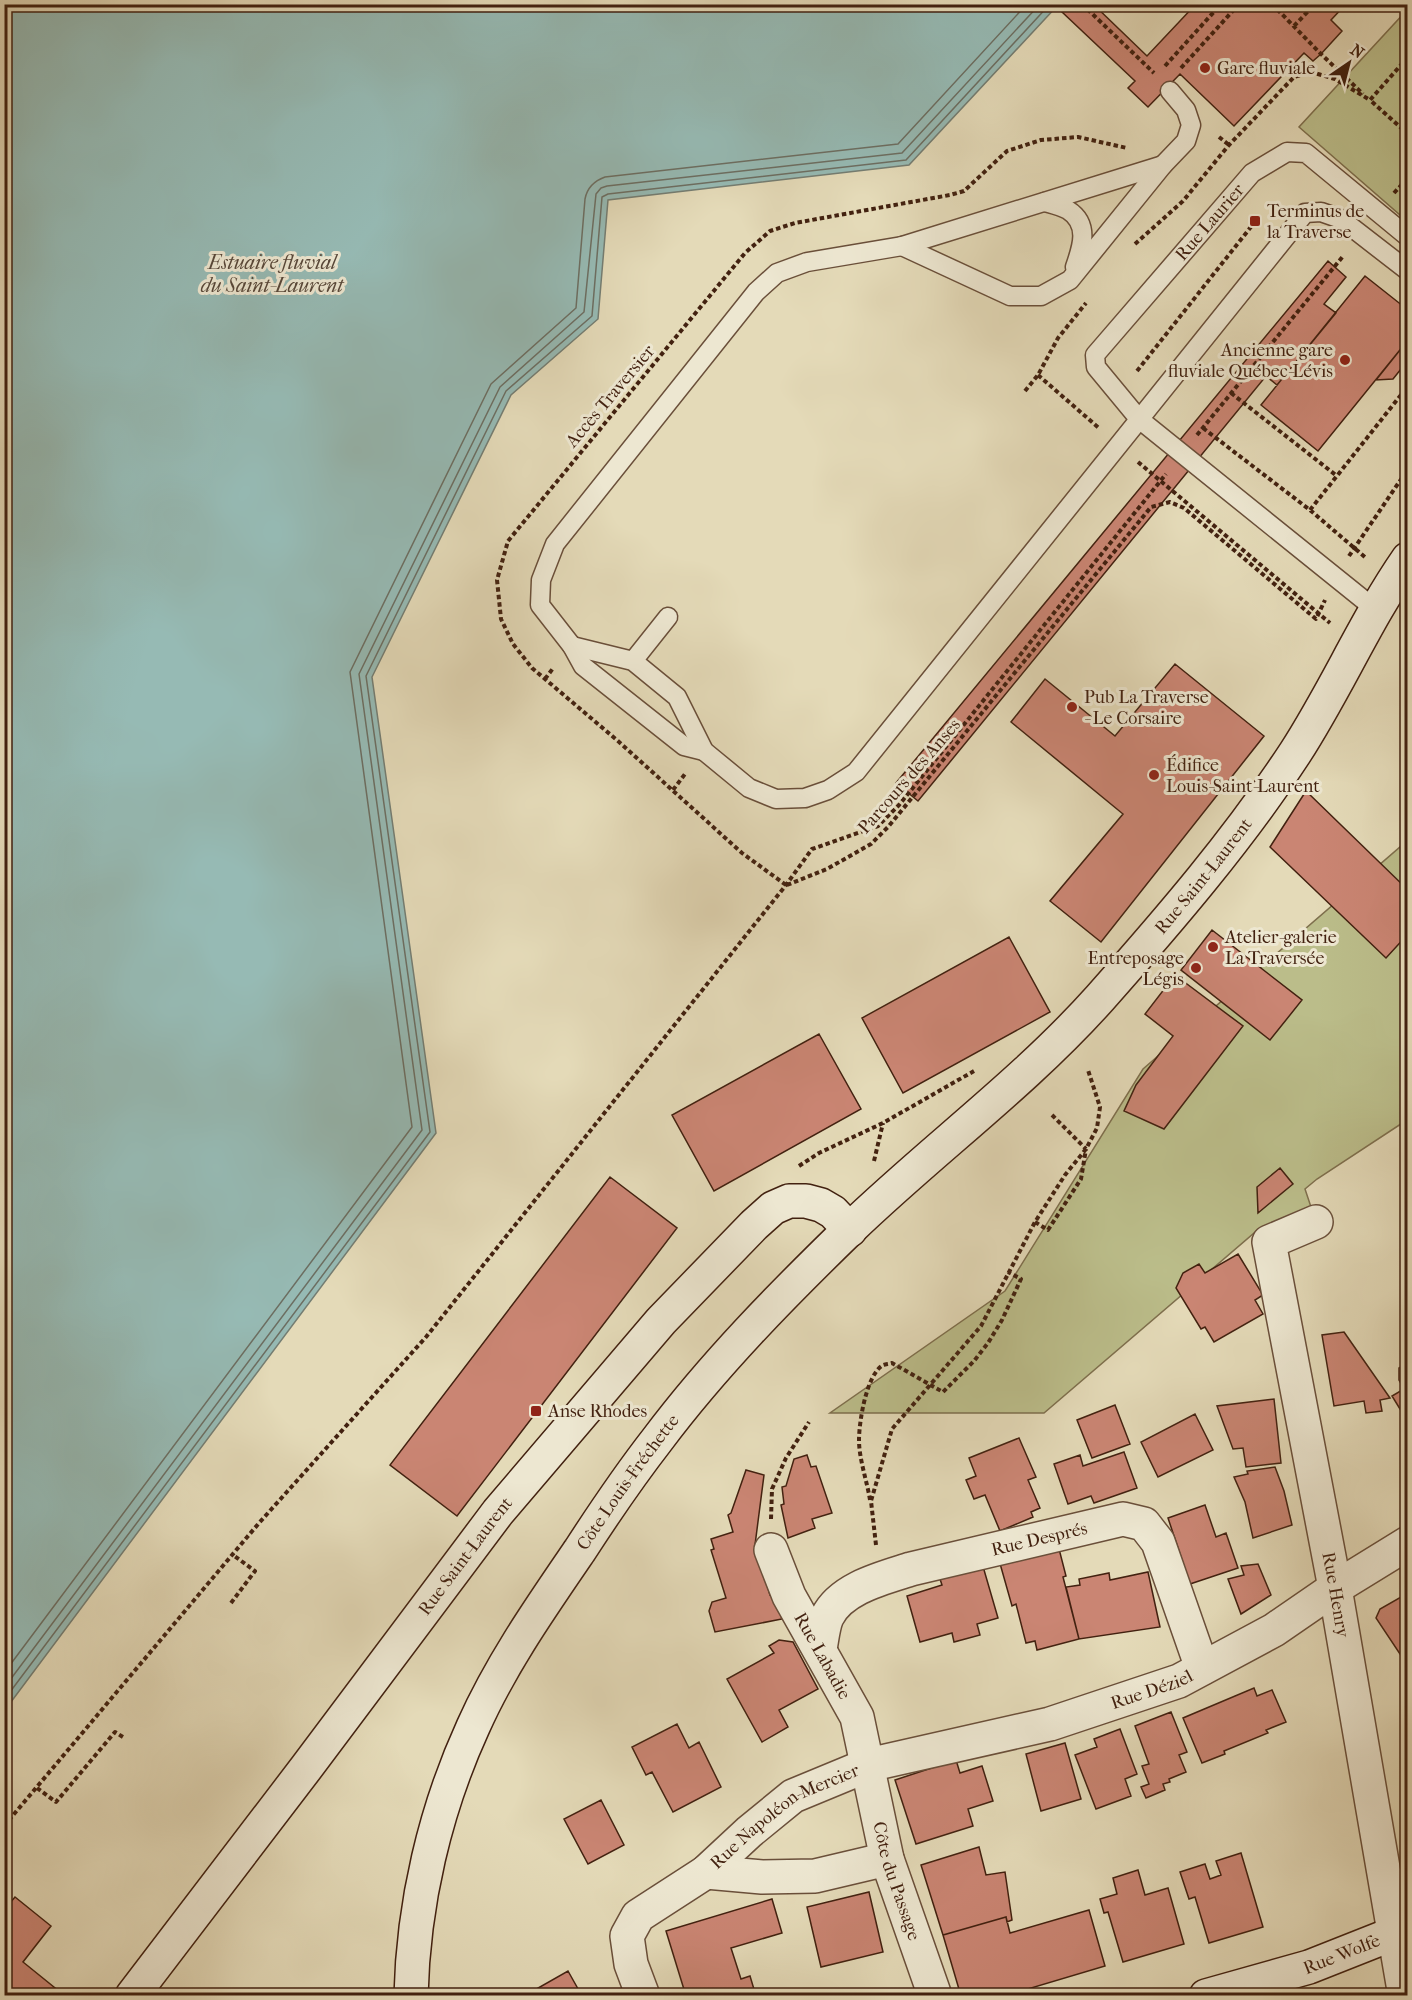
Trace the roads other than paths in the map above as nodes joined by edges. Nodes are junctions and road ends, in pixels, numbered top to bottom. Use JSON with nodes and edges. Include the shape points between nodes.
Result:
{"nodes":[{"id":1,"x":1170,"y":91,"type":"dead end"},
{"id":2,"x":1163,"y":165,"type":"junction"},
{"id":3,"x":1045,"y":202,"type":"junction"},
{"id":4,"x":1407,"y":237,"type":"edge"},
{"id":5,"x":902,"y":246,"type":"junction"},
{"id":6,"x":1407,"y":271,"type":"edge"},
{"id":7,"x":1070,"y":280,"type":"junction"},
{"id":8,"x":1139,"y":419,"type":"junction"},
{"id":9,"x":1407,"y":559,"type":"edge"},
{"id":10,"x":1375,"y":609,"type":"junction"},
{"id":11,"x":668,"y":616,"type":"dead end"},
{"id":12,"x":572,"y":646,"type":"junction"},
{"id":13,"x":633,"y":662,"type":"junction"},
{"id":14,"x":704,"y":751,"type":"junction"},
{"id":15,"x":1022,"y":1076,"type":"joint"},
{"id":16,"x":1316,"y":1222,"type":"dead end"},
{"id":17,"x":850,"y":1230,"type":"junction"},
{"id":18,"x":1407,"y":1543,"type":"edge"},
{"id":19,"x":771,"y":1550,"type":"road end"},
{"id":20,"x":1335,"y":1588,"type":"junction"},
{"id":21,"x":820,"y":1649,"type":"junction"},
{"id":22,"x":1202,"y":1668,"type":"junction"},
{"id":23,"x":868,"y":1765,"type":"junction"},
{"id":24,"x":887,"y":1859,"type":"junction"},
{"id":25,"x":706,"y":1872,"type":"junction"},
{"id":26,"x":1401,"y":1930,"type":"edge"},
{"id":27,"x":132,"y":1995,"type":"edge"},
{"id":28,"x":411,"y":1995,"type":"edge"},
{"id":29,"x":643,"y":1995,"type":"edge"},
{"id":30,"x":935,"y":1995,"type":"edge"},
{"id":31,"x":1206,"y":1995,"type":"edge"},
{"id":32,"x":1405,"y":1995,"type":"edge"}],
"edges":[{"from":1,"to":2,"type":"lane","via":[[1186,110],[1191,125],[1186,141]]},
{"from":2,"to":3,"type":"lane"},
{"from":2,"to":7,"type":"lane"},
{"from":3,"to":5,"type":"lane"},
{"from":3,"to":7,"type":"lane","via":[[1069,211],[1080,225],[1083,245]]},
{"from":4,"to":8,"type":"lane","name":"Rue Laurier","via":[[1306,153],[1287,152],[1252,173],[1095,355],[1096,368]]},
{"from":5,"to":7,"type":"lane","via":[[1010,296],[1041,296]]},
{"from":5,"to":12,"type":"lane","via":[[807,262],[777,273],[756,292],[555,544],[541,580],[540,605]]},
{"from":6,"to":8,"type":"lane","via":[[1341,219],[1321,212],[1305,213]]},
{"from":8,"to":10,"type":"lane","name":"Rue Laurier"},
{"from":8,"to":14,"type":"lane","via":[[856,772],[828,790],[805,798],[776,799],[749,788]]},
{"from":9,"to":10,"type":"street","name":"Rue Saint-Laurent"},
{"from":10,"to":15,"type":"street","name":"Rue Saint-Laurent","via":[[1295,754],[1231,841],[1103,994]]},
{"from":11,"to":13,"type":"lane"},
{"from":12,"to":13,"type":"lane"},
{"from":12,"to":14,"type":"lane","via":[[583,666],[684,746]]},
{"from":13,"to":14,"type":"lane","via":[[677,697]]},
{"from":15,"to":17,"type":"street","name":"Côte Louis-Fréchette"},
{"from":16,"to":20,"type":"street","name":"Rue Henry","via":[[1269,1242]]},
{"from":17,"to":27,"type":"street","name":"Rue Saint-Laurent","via":[[833,1212],[814,1203],[789,1201],[773,1208],[661,1321],[498,1512]]},
{"from":17,"to":28,"type":"street","name":"Côte Louis-Fréchette","via":[[773,1306],[657,1439],[500,1674],[473,1726],[431,1846],[416,1925]]},
{"from":18,"to":20,"type":"street","name":"Rue Déziel"},
{"from":19,"to":21,"type":"street","name":"Rue Labadie","via":[[789,1596]]},
{"from":20,"to":22,"type":"street","name":"Rue Déziel","via":[[1274,1630]]},
{"from":20,"to":26,"type":"street","name":"Rue Henry"},
{"from":21,"to":22,"type":"street","name":"Rue Després","via":[[827,1617],[839,1603],[851,1592],[882,1578],[1123,1519],[1144,1524],[1158,1542]]},
{"from":21,"to":23,"type":"street","name":"Rue Labadie","via":[[857,1717]]},
{"from":22,"to":23,"type":"street","name":"Rue Déziel","via":[[1179,1681],[1050,1724]]},
{"from":23,"to":24,"type":"street","name":"Côte du Passage"},
{"from":23,"to":25,"type":"street","name":"Rue Napoléon-Mercier","via":[[793,1796]]},
{"from":24,"to":25,"type":"street","name":"Rue Napoléon-Mercier","via":[[815,1876]]},
{"from":24,"to":30,"type":"street","name":"Côte du Passage"},
{"from":25,"to":29,"type":"street","name":"Rue Napoléon-Mercier","via":[[638,1916],[627,1936],[631,1964]]},
{"from":26,"to":31,"type":"street","name":"Rue Wolfe","via":[[1309,1967]]},
{"from":26,"to":32,"type":"street","name":"Rue Henry"}]}
